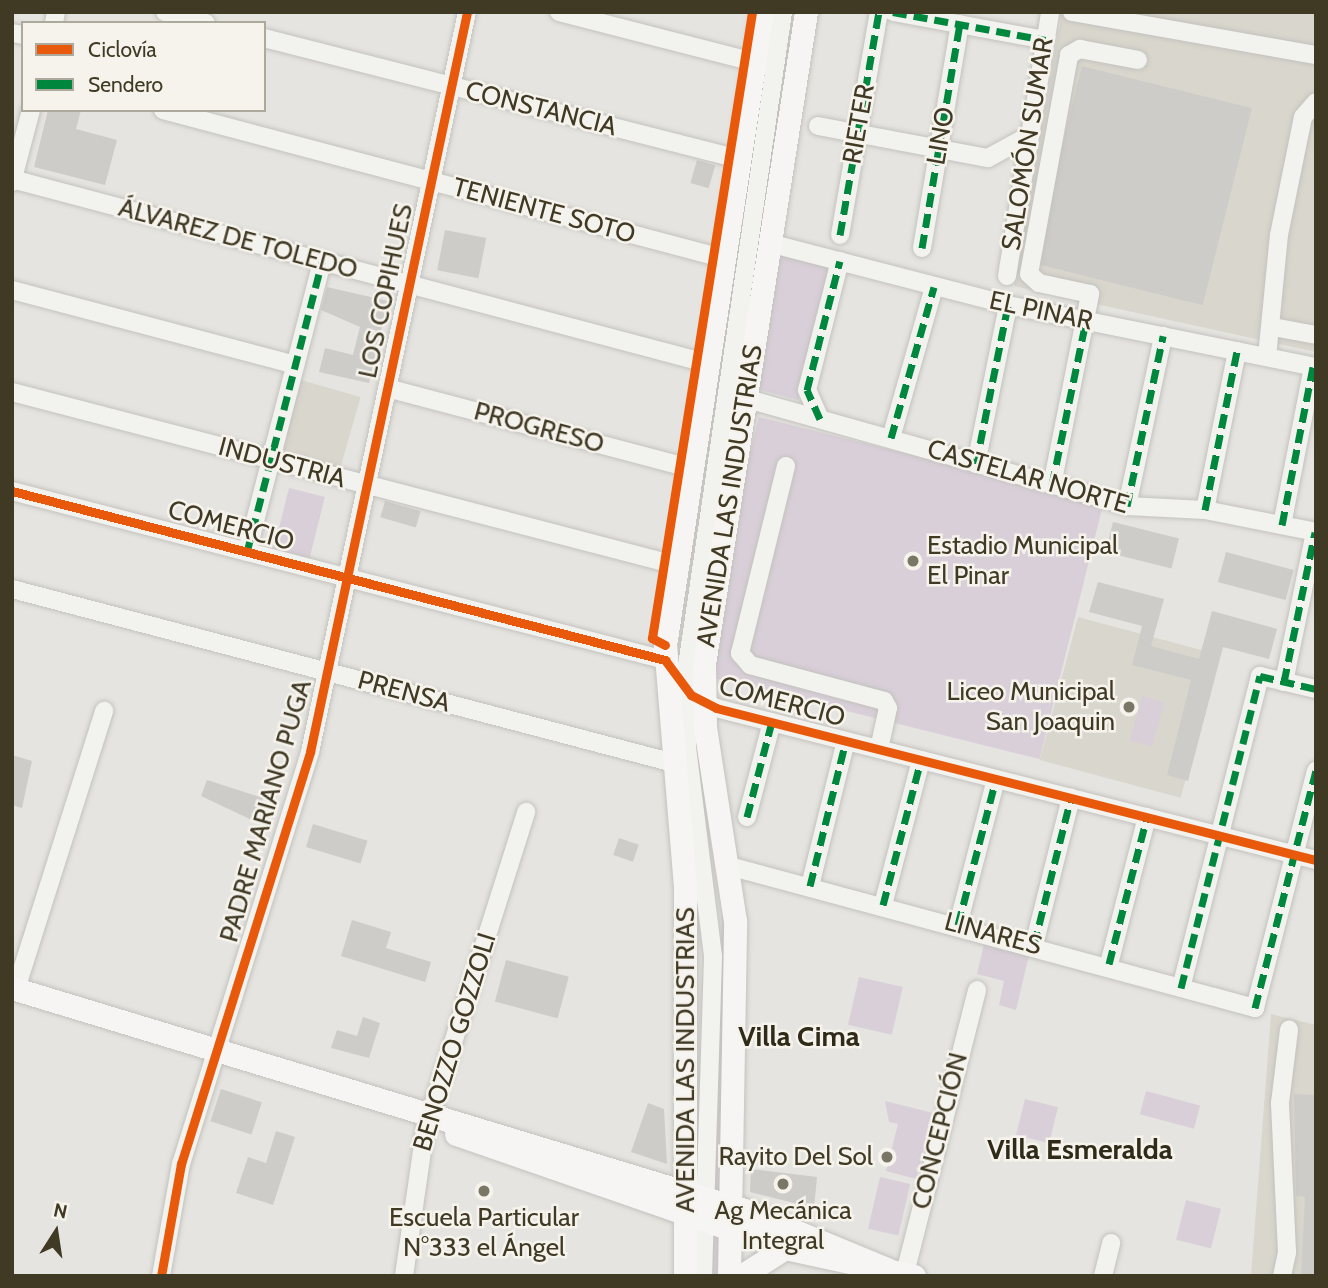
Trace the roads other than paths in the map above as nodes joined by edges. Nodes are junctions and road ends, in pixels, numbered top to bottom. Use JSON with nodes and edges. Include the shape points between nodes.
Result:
{"nodes":[{"id":1,"x":165,"y":12,"type":"edge"},
{"id":2,"x":467,"y":12,"type":"edge"},
{"id":3,"x":559,"y":12,"type":"edge"},
{"id":4,"x":762,"y":12,"type":"edge"},
{"id":5,"x":776,"y":12,"type":"edge"},
{"id":6,"x":783,"y":12,"type":"edge"},
{"id":7,"x":806,"y":12,"type":"edge"},
{"id":8,"x":879,"y":12,"type":"edge"},
{"id":9,"x":893,"y":12,"type":"edge"},
{"id":10,"x":1050,"y":12,"type":"edge"},
{"id":11,"x":1072,"y":12,"type":"edge"},
{"id":12,"x":199,"y":21,"type":"edge"},
{"id":13,"x":960,"y":24,"type":"junction"},
{"id":14,"x":266,"y":39,"type":"edge"},
{"id":15,"x":1045,"y":40,"type":"junction"},
{"id":16,"x":1316,"y":55,"type":"edge"},
{"id":17,"x":1138,"y":60,"type":"dead end"},
{"id":18,"x":754,"y":62,"type":"junction"},
{"id":19,"x":451,"y":86,"type":"junction"},
{"id":20,"x":1316,"y":102,"type":"edge"},
{"id":21,"x":30,"y":112,"type":"edge"},
{"id":22,"x":171,"y":112,"type":"edge"},
{"id":23,"x":818,"y":126,"type":"dead end"},
{"id":24,"x":857,"y":134,"type":"junction"},
{"id":25,"x":1030,"y":135,"type":"junction"},
{"id":26,"x":939,"y":149,"type":"junction"},
{"id":27,"x":737,"y":159,"type":"junction"},
{"id":28,"x":13,"y":180,"type":"edge"},
{"id":29,"x":431,"y":181,"type":"junction"},
{"id":30,"x":839,"y":235,"type":"dead end"},
{"id":31,"x":769,"y":243,"type":"junction"},
{"id":32,"x":922,"y":247,"type":"dead end"},
{"id":33,"x":722,"y":257,"type":"junction"},
{"id":34,"x":322,"y":261,"type":"junction"},
{"id":35,"x":840,"y":261,"type":"junction"},
{"id":36,"x":1007,"y":276,"type":"dead end"},
{"id":37,"x":409,"y":284,"type":"junction"},
{"id":38,"x":933,"y":287,"type":"junction"},
{"id":39,"x":1056,"y":287,"type":"junction"},
{"id":40,"x":12,"y":290,"type":"edge"},
{"id":41,"x":1008,"y":305,"type":"junction"},
{"id":42,"x":1050,"y":313,"type":"junction"},
{"id":43,"x":1086,"y":321,"type":"junction"},
{"id":44,"x":1273,"y":327,"type":"junction"},
{"id":45,"x":1316,"y":335,"type":"edge"},
{"id":46,"x":1163,"y":336,"type":"junction"},
{"id":47,"x":1237,"y":351,"type":"junction"},
{"id":48,"x":1267,"y":358,"type":"junction"},
{"id":49,"x":706,"y":363,"type":"junction"},
{"id":50,"x":295,"y":365,"type":"junction"},
{"id":51,"x":1315,"y":367,"type":"edge"},
{"id":52,"x":387,"y":388,"type":"junction"},
{"id":53,"x":12,"y":392,"type":"edge"},
{"id":54,"x":744,"y":398,"type":"junction"},
{"id":55,"x":820,"y":419,"type":"junction"},
{"id":56,"x":891,"y":438,"type":"junction"},
{"id":57,"x":271,"y":460,"type":"junction"},
{"id":58,"x":976,"y":464,"type":"junction"},
{"id":59,"x":786,"y":466,"type":"dead end"},
{"id":60,"x":690,"y":468,"type":"junction"},
{"id":61,"x":367,"y":485,"type":"junction"},
{"id":62,"x":1052,"y":485,"type":"junction"},
{"id":63,"x":12,"y":491,"type":"edge"},
{"id":64,"x":1128,"y":506,"type":"junction"},
{"id":65,"x":1205,"y":510,"type":"junction"},
{"id":66,"x":1282,"y":525,"type":"junction"},
{"id":67,"x":1316,"y":532,"type":"edge"},
{"id":68,"x":247,"y":552,"type":"junction"},
{"id":69,"x":675,"y":565,"type":"junction"},
{"id":70,"x":347,"y":579,"type":"junction"},
{"id":71,"x":12,"y":589,"type":"edge"},
{"id":72,"x":665,"y":660,"type":"junction"},
{"id":73,"x":328,"y":672,"type":"junction"},
{"id":74,"x":1284,"y":682,"type":"junction"},
{"id":75,"x":1316,"y":689,"type":"edge"},
{"id":76,"x":690,"y":692,"type":"junction"},
{"id":77,"x":104,"y":711,"type":"dead end"},
{"id":78,"x":772,"y":722,"type":"junction"},
{"id":79,"x":846,"y":741,"type":"junction"},
{"id":80,"x":879,"y":749,"type":"junction"},
{"id":81,"x":921,"y":760,"type":"junction"},
{"id":82,"x":674,"y":763,"type":"junction"},
{"id":83,"x":1316,"y":771,"type":"edge"},
{"id":84,"x":996,"y":779,"type":"junction"},
{"id":85,"x":1070,"y":798,"type":"junction"},
{"id":86,"x":526,"y":812,"type":"dead end"},
{"id":87,"x":747,"y":817,"type":"dead end"},
{"id":88,"x":1147,"y":817,"type":"junction"},
{"id":89,"x":1220,"y":836,"type":"junction"},
{"id":90,"x":1294,"y":855,"type":"junction"},
{"id":91,"x":1316,"y":860,"type":"edge"},
{"id":92,"x":729,"y":866,"type":"junction"},
{"id":93,"x":810,"y":886,"type":"junction"},
{"id":94,"x":883,"y":905,"type":"junction"},
{"id":95,"x":958,"y":925,"type":"junction"},
{"id":96,"x":1034,"y":945,"type":"junction"},
{"id":97,"x":1109,"y":964,"type":"junction"},
{"id":98,"x":1181,"y":988,"type":"junction"},
{"id":99,"x":14,"y":989,"type":"edge"},
{"id":100,"x":977,"y":990,"type":"dead end"},
{"id":101,"x":1289,"y":1031,"type":"dead end"},
{"id":102,"x":215,"y":1052,"type":"junction"},
{"id":103,"x":429,"y":1119,"type":"junction"},
{"id":104,"x":706,"y":1210,"type":"junction"},
{"id":105,"x":1111,"y":1243,"type":"dead end"},
{"id":106,"x":785,"y":1248,"type":"junction"},
{"id":107,"x":902,"y":1272,"type":"edge"},
{"id":108,"x":161,"y":1276,"type":"edge"},
{"id":109,"x":404,"y":1276,"type":"edge"},
{"id":110,"x":685,"y":1276,"type":"edge"},
{"id":111,"x":696,"y":1276,"type":"edge"},
{"id":112,"x":703,"y":1276,"type":"edge"},
{"id":113,"x":729,"y":1276,"type":"edge"},
{"id":114,"x":741,"y":1276,"type":"edge"},
{"id":115,"x":1103,"y":1276,"type":"edge"},
{"id":116,"x":1282,"y":1276,"type":"edge"}],
"edges":[{"from":1,"to":12,"type":"street"},
{"from":2,"to":19,"type":"street","name":"LOS COPIHUES"},
{"from":3,"to":18,"type":"street"},
{"from":4,"to":18,"type":"main road","name":"AVENIDA LAS INDUSTRIAS"},
{"from":5,"to":76,"type":"street"},
{"from":6,"to":76,"type":"street"},
{"from":7,"to":31,"type":"main road","name":"AVENIDA LAS INDUSTRIAS"},
{"from":8,"to":24,"type":"street","name":"RIETER"},
{"from":9,"to":13,"type":"street"},
{"from":10,"to":15,"type":"street","name":"SALOMÓN SUMAR"},
{"from":11,"to":16,"type":"street"},
{"from":13,"to":15,"type":"street"},
{"from":13,"to":26,"type":"street","name":"LINO"},
{"from":14,"to":19,"type":"street","name":"CONSTANCIA"},
{"from":15,"to":25,"type":"street","name":"SALOMÓN SUMAR"},
{"from":17,"to":39,"type":"street","via":[[1080,49],[1069,55],[1029,274]]},
{"from":18,"to":27,"type":"main road","name":"AVENIDA LAS INDUSTRIAS"},
{"from":19,"to":27,"type":"street","name":"CONSTANCIA"},
{"from":19,"to":29,"type":"street","name":"LOS COPIHUES"},
{"from":20,"to":44,"type":"street","via":[[1301,124],[1279,235]]},
{"from":21,"to":28,"type":"street"},
{"from":22,"to":29,"type":"street","name":"TENIENTE SOTO"},
{"from":23,"to":24,"type":"street"},
{"from":24,"to":26,"type":"street"},
{"from":24,"to":30,"type":"street","name":"RIETER"},
{"from":25,"to":26,"type":"street","via":[[991,158]]},
{"from":25,"to":36,"type":"street","name":"SALOMÓN SUMAR"},
{"from":26,"to":32,"type":"street","name":"LINO"},
{"from":27,"to":33,"type":"main road","name":"AVENIDA LAS INDUSTRIAS"},
{"from":28,"to":34,"type":"street","name":"ÁLVAREZ DE TOLEDO"},
{"from":29,"to":33,"type":"street","name":"TENIENTE SOTO"},
{"from":29,"to":37,"type":"street","name":"LOS COPIHUES"},
{"from":31,"to":35,"type":"street","name":"EL PINAR"},
{"from":31,"to":54,"type":"main road","name":"AVENIDA LAS INDUSTRIAS"},
{"from":33,"to":49,"type":"main road","name":"AVENIDA LAS INDUSTRIAS"},
{"from":34,"to":37,"type":"street","name":"ÁLVAREZ DE TOLEDO"},
{"from":34,"to":50,"type":"street"},
{"from":35,"to":38,"type":"street","name":"EL PINAR"},
{"from":35,"to":55,"type":"street","via":[[807,390]]},
{"from":37,"to":49,"type":"street","name":"ÁLVAREZ DE TOLEDO"},
{"from":37,"to":52,"type":"street","name":"LOS COPIHUES"},
{"from":38,"to":41,"type":"street","name":"EL PINAR"},
{"from":38,"to":56,"type":"street"},
{"from":39,"to":42,"type":"street"},
{"from":39,"to":43,"type":"street","via":[[1090,293]]},
{"from":40,"to":50,"type":"street"},
{"from":41,"to":42,"type":"street","name":"EL PINAR"},
{"from":41,"to":58,"type":"street"},
{"from":42,"to":43,"type":"street","name":"EL PINAR"},
{"from":43,"to":46,"type":"street","name":"EL PINAR"},
{"from":43,"to":62,"type":"street"},
{"from":44,"to":45,"type":"street"},
{"from":44,"to":48,"type":"street"},
{"from":46,"to":47,"type":"street","name":"EL PINAR"},
{"from":46,"to":64,"type":"street"},
{"from":47,"to":48,"type":"street","name":"EL PINAR"},
{"from":47,"to":65,"type":"street"},
{"from":48,"to":51,"type":"street","name":"EL PINAR"},
{"from":49,"to":60,"type":"main road","name":"AVENIDA LAS INDUSTRIAS"},
{"from":50,"to":57,"type":"street"},
{"from":51,"to":66,"type":"street"},
{"from":52,"to":60,"type":"street","name":"PROGRESO"},
{"from":52,"to":61,"type":"street","name":"LOS COPIHUES"},
{"from":53,"to":57,"type":"street","name":"INDUSTRIA"},
{"from":54,"to":55,"type":"street","name":"CASTELAR NORTE"},
{"from":54,"to":76,"type":"main road","name":"AVENIDA LAS INDUSTRIAS","via":[[708,620]]},
{"from":55,"to":56,"type":"street","name":"CASTELAR NORTE"},
{"from":56,"to":58,"type":"street","name":"CASTELAR NORTE"},
{"from":57,"to":61,"type":"street","name":"INDUSTRIA"},
{"from":57,"to":68,"type":"street"},
{"from":58,"to":62,"type":"street","name":"CASTELAR NORTE"},
{"from":59,"to":80,"type":"street","via":[[740,653],[750,665],[884,701],[888,708]]},
{"from":60,"to":69,"type":"main road","name":"AVENIDA LAS INDUSTRIAS"},
{"from":61,"to":69,"type":"street","name":"INDUSTRIA"},
{"from":61,"to":70,"type":"street","name":"LOS COPIHUES"},
{"from":62,"to":64,"type":"street","name":"CASTELAR NORTE"},
{"from":63,"to":68,"type":"street","name":"COMERCIO"},
{"from":64,"to":65,"type":"street","name":"CASTELAR NORTE"},
{"from":65,"to":66,"type":"street","name":"CASTELAR NORTE"},
{"from":66,"to":67,"type":"street","name":"CASTELAR NORTE"},
{"from":67,"to":74,"type":"street"},
{"from":68,"to":70,"type":"street","name":"COMERCIO"},
{"from":69,"to":72,"type":"main road","name":"AVENIDA LAS INDUSTRIAS"},
{"from":70,"to":72,"type":"street","name":"COMERCIO"},
{"from":70,"to":73,"type":"street","name":"PADRE MARIANO PUGA"},
{"from":71,"to":73,"type":"street","name":"PRENSA"},
{"from":72,"to":76,"type":"street","name":"COMERCIO"},
{"from":72,"to":82,"type":"main road","name":"AVENIDA LAS INDUSTRIAS"},
{"from":73,"to":82,"type":"street","name":"PRENSA"},
{"from":73,"to":102,"type":"street","name":"PADRE MARIANO PUGA","via":[[305,772]]},
{"from":74,"to":75,"type":"street"},
{"from":74,"to":89,"type":"street","via":[[1261,676]]},
{"from":76,"to":78,"type":"street","name":"COMERCIO"},
{"from":76,"to":92,"type":"main road","name":"AVENIDA LAS INDUSTRIAS"},
{"from":76,"to":104,"type":"street","via":[[713,956]]},
{"from":77,"to":99,"type":"street"},
{"from":78,"to":79,"type":"street","name":"COMERCIO"},
{"from":78,"to":87,"type":"street"},
{"from":79,"to":80,"type":"street","name":"COMERCIO"},
{"from":79,"to":93,"type":"street"},
{"from":80,"to":81,"type":"street","name":"COMERCIO"},
{"from":81,"to":84,"type":"street","name":"COMERCIO"},
{"from":81,"to":94,"type":"street"},
{"from":82,"to":104,"type":"main road","name":"AVENIDA LAS INDUSTRIAS"},
{"from":83,"to":90,"type":"street"},
{"from":84,"to":85,"type":"street","name":"COMERCIO"},
{"from":84,"to":95,"type":"street"},
{"from":85,"to":88,"type":"street","name":"COMERCIO"},
{"from":85,"to":96,"type":"street"},
{"from":86,"to":103,"type":"street","name":"BENOZZO GOZZOLI"},
{"from":88,"to":89,"type":"street","name":"COMERCIO"},
{"from":88,"to":97,"type":"street"},
{"from":89,"to":90,"type":"street","name":"COMERCIO"},
{"from":89,"to":98,"type":"street"},
{"from":90,"to":91,"type":"street","name":"COMERCIO"},
{"from":90,"to":98,"type":"street","name":"LINARES","via":[[1255,1008]]},
{"from":92,"to":93,"type":"street","name":"LINARES"},
{"from":92,"to":104,"type":"main road","name":"AVENIDA LAS INDUSTRIAS","via":[[735,920]]},
{"from":93,"to":94,"type":"street","name":"LINARES"},
{"from":94,"to":95,"type":"street","name":"LINARES"},
{"from":95,"to":96,"type":"street","name":"LINARES"},
{"from":96,"to":97,"type":"street","name":"LINARES"},
{"from":97,"to":98,"type":"street","name":"LINARES"},
{"from":99,"to":102,"type":"main road"},
{"from":100,"to":107,"type":"street","name":"CONCEPCIÓN"},
{"from":101,"to":116,"type":"street","via":[[1280,1103],[1287,1252]]},
{"from":102,"to":103,"type":"main road"},
{"from":102,"to":108,"type":"street","name":"PADRE MARIANO PUGA","via":[[176,1184]]},
{"from":103,"to":104,"type":"main road","via":[[483,1128]]},
{"from":103,"to":109,"type":"street","name":"BENOZZO GOZZOLI"},
{"from":104,"to":106,"type":"main road"},
{"from":104,"to":107,"type":"main road"},
{"from":104,"to":110,"type":"main road","name":"AVENIDA LAS INDUSTRIAS"},
{"from":104,"to":111,"type":"street"},
{"from":104,"to":112,"type":"street"},
{"from":104,"to":113,"type":"main road","name":"AVENIDA LAS INDUSTRIAS"},
{"from":105,"to":115,"type":"street"},
{"from":106,"to":107,"type":"main road"},
{"from":106,"to":114,"type":"main road"}]}
